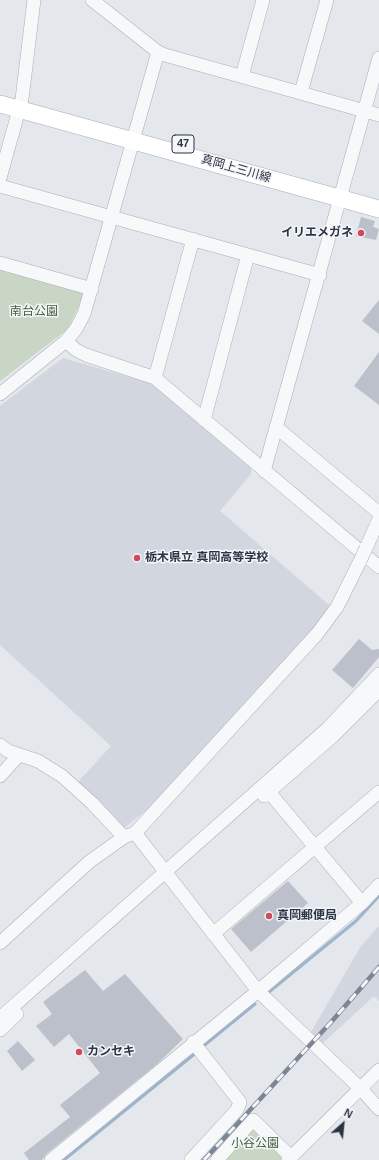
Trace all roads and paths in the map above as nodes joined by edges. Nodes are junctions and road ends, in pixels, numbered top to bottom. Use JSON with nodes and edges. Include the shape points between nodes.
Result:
{"nodes":[{"id":1,"x":33,"y":0,"type":"edge"},
{"id":2,"x":92,"y":0,"type":"edge"},
{"id":3,"x":263,"y":0,"type":"edge"},
{"id":4,"x":327,"y":0,"type":"edge"},
{"id":5,"x":158,"y":52,"type":"junction"},
{"id":6,"x":379,"y":58,"type":"edge"},
{"id":7,"x":242,"y":76,"type":"junction"},
{"id":8,"x":301,"y":92,"type":"junction"},
{"id":9,"x":0,"y":93,"type":"edge"},
{"id":10,"x":0,"y":104,"type":"edge"},
{"id":11,"x":21,"y":104,"type":"junction"},
{"id":12,"x":365,"y":111,"type":"junction"},
{"id":13,"x":379,"y":115,"type":"edge"},
{"id":14,"x":134,"y":136,"type":"junction"},
{"id":15,"x":0,"y":178,"type":"edge"},
{"id":16,"x":0,"y":186,"type":"edge"},
{"id":17,"x":342,"y":193,"type":"junction"},
{"id":18,"x":379,"y":198,"type":"edge"},
{"id":19,"x":379,"y":209,"type":"edge"},
{"id":20,"x":111,"y":216,"type":"junction"},
{"id":21,"x":193,"y":239,"type":"junction"},
{"id":22,"x":248,"y":255,"type":"junction"},
{"id":23,"x":0,"y":263,"type":"edge"},
{"id":24,"x":320,"y":275,"type":"junction"},
{"id":25,"x":92,"y":290,"type":"junction"},
{"id":26,"x":66,"y":341,"type":"junction"},
{"id":27,"x":155,"y":378,"type":"junction"},
{"id":28,"x":0,"y":394,"type":"edge"},
{"id":29,"x":204,"y":420,"type":"junction"},
{"id":30,"x":276,"y":427,"type":"junction"},
{"id":31,"x":264,"y":471,"type":"junction"},
{"id":32,"x":379,"y":513,"type":"edge"},
{"id":33,"x":379,"y":519,"type":"edge"},
{"id":34,"x":379,"y":567,"type":"edge"},
{"id":35,"x":379,"y":674,"type":"edge"},
{"id":36,"x":376,"y":688,"type":"edge"},
{"id":37,"x":0,"y":745,"type":"edge"},
{"id":38,"x":19,"y":755,"type":"junction"},
{"id":39,"x":0,"y":776,"type":"edge"},
{"id":40,"x":269,"y":792,"type":"junction"},
{"id":41,"x":379,"y":792,"type":"edge"},
{"id":42,"x":129,"y":835,"type":"junction"},
{"id":43,"x":316,"y":848,"type":"junction"},
{"id":44,"x":167,"y":875,"type":"junction"},
{"id":45,"x":379,"y":885,"type":"edge"},
{"id":46,"x":362,"y":903,"type":"junction"},
{"id":47,"x":213,"y":934,"type":"junction"},
{"id":48,"x":0,"y":943,"type":"edge"},
{"id":49,"x":258,"y":991,"type":"junction"},
{"id":50,"x":0,"y":1018,"type":"edge"},
{"id":51,"x":0,"y":1030,"type":"edge"},
{"id":52,"x":197,"y":1047,"type":"junction"},
{"id":53,"x":379,"y":1070,"type":"edge"},
{"id":54,"x":361,"y":1089,"type":"junction"},
{"id":55,"x":379,"y":1109,"type":"edge"},
{"id":56,"x":289,"y":1159,"type":"edge"},
{"id":57,"x":50,"y":1160,"type":"edge"},
{"id":58,"x":191,"y":1160,"type":"edge"},
{"id":59,"x":217,"y":1160,"type":"edge"}],
"edges":[{"from":1,"to":11,"type":"street"},
{"from":2,"to":5,"type":"street"},
{"from":3,"to":7,"type":"street"},
{"from":4,"to":8,"type":"street"},
{"from":5,"to":7,"type":"street"},
{"from":5,"to":14,"type":"street"},
{"from":6,"to":12,"type":"street"},
{"from":7,"to":8,"type":"street"},
{"from":8,"to":12,"type":"street"},
{"from":9,"to":11,"type":"main road","name":"真岡上三川線","number":"47"},
{"from":10,"to":11,"type":"main road","name":"真岡上三川線","number":"47"},
{"from":11,"to":14,"type":"main road","name":"真岡上三川線","number":"47"},
{"from":11,"to":15,"type":"street"},
{"from":12,"to":13,"type":"street"},
{"from":12,"to":17,"type":"street"},
{"from":14,"to":17,"type":"main road","name":"真岡上三川線","number":"47"},
{"from":14,"to":20,"type":"street"},
{"from":16,"to":20,"type":"street"},
{"from":17,"to":18,"type":"main road","name":"真岡上三川線","number":"47"},
{"from":17,"to":19,"type":"main road","name":"真岡上三川線","number":"47"},
{"from":17,"to":24,"type":"street"},
{"from":20,"to":21,"type":"street"},
{"from":20,"to":25,"type":"street"},
{"from":21,"to":22,"type":"street"},
{"from":21,"to":27,"type":"street"},
{"from":22,"to":24,"type":"street"},
{"from":22,"to":29,"type":"street"},
{"from":23,"to":25,"type":"street"},
{"from":24,"to":30,"type":"street"},
{"from":25,"to":26,"type":"street","via":[[84,314]]},
{"from":26,"to":27,"type":"street","via":[[86,355]]},
{"from":26,"to":28,"type":"street"},
{"from":27,"to":29,"type":"street"},
{"from":29,"to":31,"type":"street"},
{"from":30,"to":31,"type":"street"},
{"from":30,"to":32,"type":"street"},
{"from":31,"to":34,"type":"street"},
{"from":33,"to":42,"type":"street","bridge":true,"via":[[337,607],[318,634]]},
{"from":35,"to":36,"type":"street"},
{"from":36,"to":40,"type":"street","via":[[333,736]]},
{"from":36,"to":44,"type":"street","via":[[328,728]]},
{"from":37,"to":38,"type":"street"},
{"from":38,"to":39,"type":"street"},
{"from":38,"to":42,"type":"street","via":[[38,761],[62,776]]},
{"from":40,"to":43,"type":"street"},
{"from":40,"to":44,"type":"street"},
{"from":41,"to":43,"type":"street"},
{"from":42,"to":44,"type":"street"},
{"from":42,"to":48,"type":"street","via":[[89,862]]},
{"from":43,"to":46,"type":"street"},
{"from":43,"to":47,"type":"street"},
{"from":44,"to":47,"type":"street"},
{"from":44,"to":50,"type":"street"},
{"from":44,"to":51,"type":"street"},
{"from":45,"to":46,"type":"street"},
{"from":46,"to":49,"type":"street"},
{"from":47,"to":49,"type":"street"},
{"from":49,"to":52,"type":"street"},
{"from":49,"to":54,"type":"street"},
{"from":52,"to":57,"type":"street"},
{"from":52,"to":58,"type":"street","via":[[240,1102],[238,1110]]},
{"from":53,"to":54,"type":"street"},
{"from":54,"to":55,"type":"street"},
{"from":54,"to":56,"type":"street"},
{"from":56,"to":59,"type":"street","via":[[254,1120]]}]}
